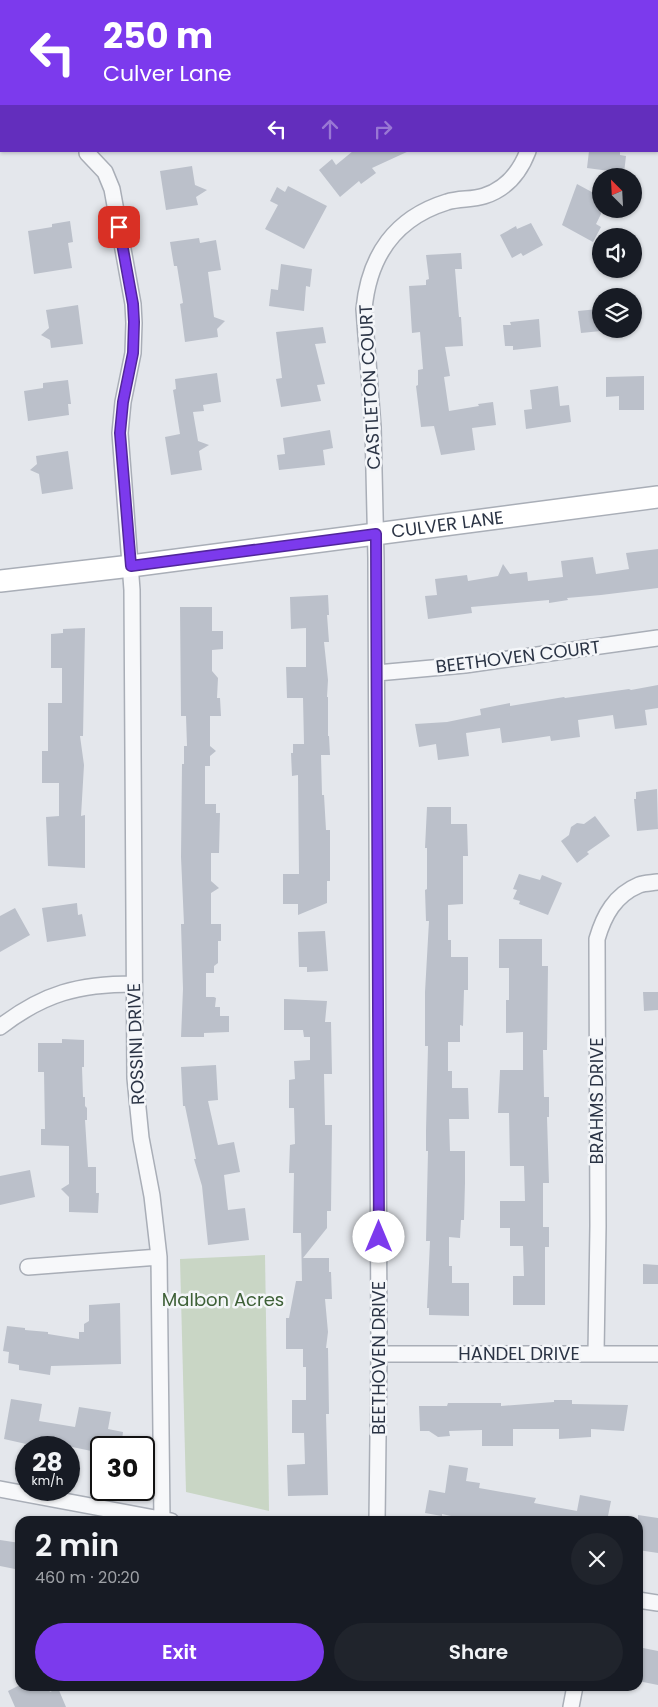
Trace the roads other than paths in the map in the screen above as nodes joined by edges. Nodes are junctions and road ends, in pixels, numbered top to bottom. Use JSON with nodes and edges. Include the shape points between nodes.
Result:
{"nodes":[{"id":1,"x":528,"y":152,"type":"edge"},
{"id":2,"x":87,"y":153,"type":"dead end"},
{"id":3,"x":658,"y":497,"type":"edge"},
{"id":4,"x":376,"y":534,"type":"junction"},
{"id":5,"x":131,"y":566,"type":"junction"},
{"id":6,"x":0,"y":581,"type":"edge"},
{"id":7,"x":658,"y":638,"type":"edge"},
{"id":8,"x":378,"y":673,"type":"junction"},
{"id":9,"x":658,"y":882,"type":"edge"},
{"id":10,"x":134,"y":984,"type":"junction"},
{"id":11,"x":0,"y":1026,"type":"edge"},
{"id":12,"x":159,"y":1257,"type":"junction"},
{"id":13,"x":28,"y":1268,"type":"dead end"},
{"id":14,"x":379,"y":1354,"type":"junction"},
{"id":15,"x":596,"y":1354,"type":"junction"},
{"id":16,"x":658,"y":1354,"type":"edge"},
{"id":17,"x":0,"y":1489,"type":"edge"},
{"id":18,"x":145,"y":1516,"type":"edge"},
{"id":19,"x":167,"y":1516,"type":"edge"},
{"id":20,"x":377,"y":1516,"type":"edge"},
{"id":21,"x":643,"y":1601,"type":"edge"},
{"id":22,"x":658,"y":1604,"type":"edge"},
{"id":23,"x":574,"y":1691,"type":"edge"},
{"id":24,"x":571,"y":1707,"type":"edge"}],
"edges":[{"from":1,"to":4,"type":"street","name":"CASTLETON COURT","via":[[513,178],[499,189],[484,196],[448,201],[409,219],[393,234],[370,273],[364,308],[373,427]]},
{"from":2,"to":5,"type":"street","name":"ROSSINI DRIVE","via":[[104,172],[112,189],[133,304],[133,353],[120,433]]},
{"from":3,"to":4,"type":"street","name":"CULVER LANE"},
{"from":4,"to":5,"type":"street","name":"CULVER LANE"},
{"from":4,"to":8,"type":"street","name":"BEETHOVEN DRIVE"},
{"from":5,"to":6,"type":"street","name":"CULVER LANE"},
{"from":5,"to":10,"type":"street","name":"ROSSINI DRIVE"},
{"from":7,"to":8,"type":"street","name":"BEETHOVEN COURT","via":[[464,665]]},
{"from":8,"to":14,"type":"street","name":"BEETHOVEN DRIVE"},
{"from":9,"to":15,"type":"street","name":"BRAHMS DRIVE","via":[[640,884],[624,893],[602,921],[597,939]]},
{"from":10,"to":11,"type":"street","via":[[90,986],[62,992],[41,1000]]},
{"from":10,"to":12,"type":"street","name":"ROSSINI DRIVE","via":[[136,1088]]},
{"from":12,"to":13,"type":"street"},
{"from":12,"to":19,"type":"street","name":"ROSSINI DRIVE"},
{"from":14,"to":15,"type":"street","name":"HANDEL DRIVE"},
{"from":14,"to":20,"type":"street","name":"BEETHOVEN DRIVE"},
{"from":15,"to":16,"type":"street","name":"HANDEL DRIVE"},
{"from":17,"to":18,"type":"street"},
{"from":21,"to":22,"type":"street"},
{"from":23,"to":24,"type":"street"}]}
